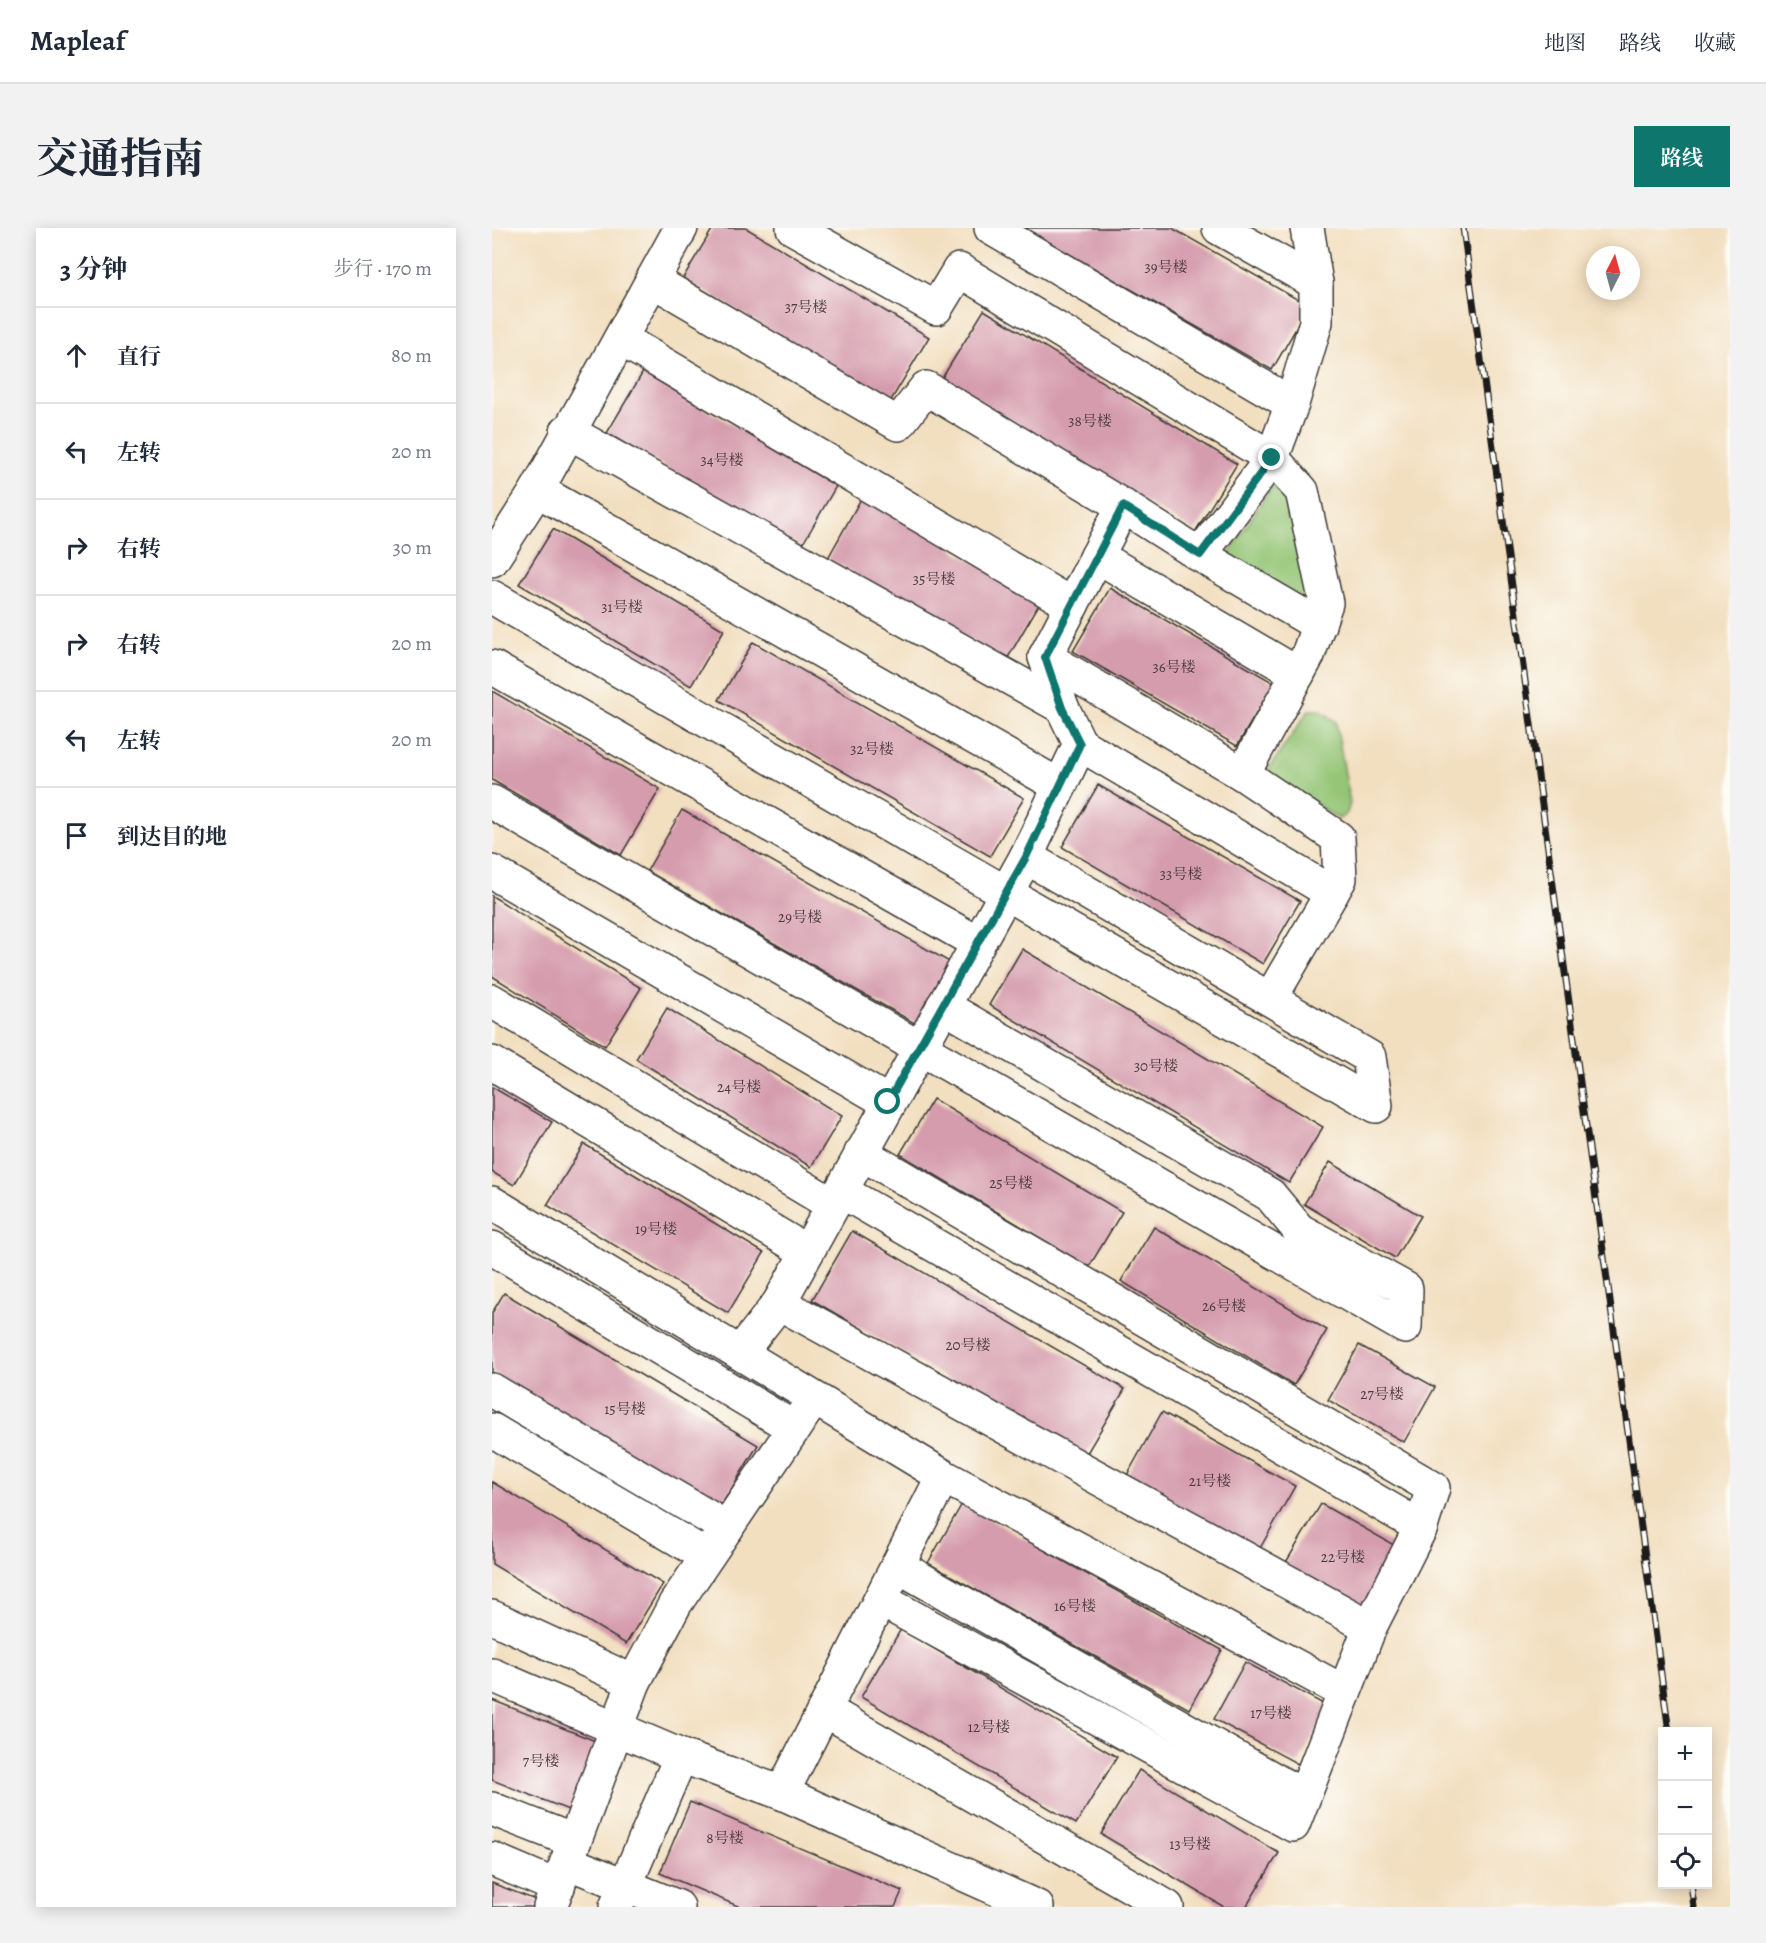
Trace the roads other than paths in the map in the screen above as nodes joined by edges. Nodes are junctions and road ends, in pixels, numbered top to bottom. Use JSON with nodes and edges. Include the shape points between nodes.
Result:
{"nodes":[{"id":1,"x":681,"y":228,"type":"edge"},
{"id":2,"x":793,"y":228,"type":"edge"},
{"id":3,"x":991,"y":228,"type":"edge"},
{"id":4,"x":1219,"y":228,"type":"edge"},
{"id":5,"x":1307,"y":228,"type":"edge"},
{"id":6,"x":652,"y":280,"type":"junction"},
{"id":7,"x":1316,"y":283,"type":"junction"},
{"id":8,"x":621,"y":339,"type":"junction"},
{"id":9,"x":1292,"y":404,"type":"junction"},
{"id":10,"x":567,"y":431,"type":"junction"},
{"id":11,"x":1272,"y":458,"type":"junction"},
{"id":12,"x":537,"y":490,"type":"junction"},
{"id":13,"x":1123,"y":506,"type":"junction"},
{"id":14,"x":1200,"y":555,"type":"junction"},
{"id":15,"x":1097,"y":556,"type":"junction"},
{"id":16,"x":492,"y":560,"type":"edge"},
{"id":17,"x":492,"y":597,"type":"edge"},
{"id":18,"x":1072,"y":604,"type":"junction"},
{"id":19,"x":1319,"y":626,"type":"junction"},
{"id":20,"x":1045,"y":657,"type":"junction"},
{"id":21,"x":492,"y":667,"type":"edge"},
{"id":22,"x":1298,"y":674,"type":"junction"},
{"id":23,"x":1062,"y":708,"type":"junction"},
{"id":24,"x":1080,"y":744,"type":"junction"},
{"id":25,"x":1243,"y":774,"type":"junction"},
{"id":26,"x":1060,"y":786,"type":"junction"},
{"id":27,"x":492,"y":802,"type":"edge"},
{"id":28,"x":1026,"y":857,"type":"junction"},
{"id":29,"x":492,"y":872,"type":"edge"},
{"id":30,"x":1007,"y":891,"type":"junction"},
{"id":31,"x":1332,"y":893,"type":"junction"},
{"id":32,"x":978,"y":943,"type":"junction"},
{"id":33,"x":1270,"y":999,"type":"junction"},
{"id":34,"x":492,"y":1001,"type":"edge"},
{"id":35,"x":943,"y":1006,"type":"junction"},
{"id":36,"x":919,"y":1049,"type":"junction"},
{"id":37,"x":492,"y":1063,"type":"edge"},
{"id":38,"x":888,"y":1102,"type":"junction"},
{"id":39,"x":861,"y":1153,"type":"junction"},
{"id":40,"x":837,"y":1198,"type":"junction"},
{"id":41,"x":492,"y":1203,"type":"edge"},
{"id":42,"x":492,"y":1248,"type":"edge"},
{"id":43,"x":807,"y":1252,"type":"junction"},
{"id":44,"x":779,"y":1303,"type":"junction"},
{"id":45,"x":740,"y":1353,"type":"junction"},
{"id":46,"x":492,"y":1390,"type":"edge"},
{"id":47,"x":815,"y":1398,"type":"junction"},
{"id":48,"x":794,"y":1428,"type":"junction"},
{"id":49,"x":492,"y":1430,"type":"edge"},
{"id":50,"x":943,"y":1476,"type":"junction"},
{"id":51,"x":1421,"y":1527,"type":"junction"},
{"id":52,"x":727,"y":1528,"type":"junction"},
{"id":53,"x":707,"y":1556,"type":"junction"},
{"id":54,"x":898,"y":1566,"type":"junction"},
{"id":55,"x":881,"y":1600,"type":"junction"},
{"id":56,"x":492,"y":1617,"type":"edge"},
{"id":57,"x":1370,"y":1627,"type":"junction"},
{"id":58,"x":492,"y":1674,"type":"edge"},
{"id":59,"x":634,"y":1682,"type":"junction"},
{"id":60,"x":1344,"y":1692,"type":"junction"},
{"id":61,"x":825,"y":1710,"type":"junction"},
{"id":62,"x":616,"y":1729,"type":"junction"},
{"id":63,"x":681,"y":1756,"type":"junction"},
{"id":64,"x":782,"y":1793,"type":"junction"},
{"id":65,"x":1303,"y":1796,"type":"junction"},
{"id":66,"x":492,"y":1809,"type":"edge"},
{"id":67,"x":492,"y":1859,"type":"edge"},
{"id":68,"x":562,"y":1874,"type":"edge"},
{"id":69,"x":620,"y":1896,"type":"edge"},
{"id":70,"x":678,"y":1907,"type":"edge"},
{"id":71,"x":1037,"y":1907,"type":"edge"},
{"id":72,"x":1167,"y":1907,"type":"edge"}],
"edges":[{"from":1,"to":6,"type":"street"},
{"from":2,"to":11,"type":"street","via":[[936,308],[959,270]]},
{"from":3,"to":9,"type":"street"},
{"from":4,"to":7,"type":"street"},
{"from":5,"to":7,"type":"street"},
{"from":6,"to":8,"type":"street"},
{"from":6,"to":13,"type":"street","via":[[898,424],[926,388]]},
{"from":7,"to":9,"type":"street","via":[[1316,322]]},
{"from":8,"to":10,"type":"street"},
{"from":8,"to":18,"type":"street"},
{"from":9,"to":11,"type":"street"},
{"from":10,"to":12,"type":"street"},
{"from":10,"to":23,"type":"street"},
{"from":11,"to":14,"type":"street"},
{"from":11,"to":19,"type":"street","via":[[1302,491],[1326,603]]},
{"from":12,"to":16,"type":"street"},
{"from":12,"to":26,"type":"street"},
{"from":13,"to":14,"type":"street"},
{"from":13,"to":15,"type":"street"},
{"from":14,"to":19,"type":"street"},
{"from":15,"to":18,"type":"street"},
{"from":15,"to":22,"type":"street"},
{"from":17,"to":30,"type":"street"},
{"from":18,"to":20,"type":"street"},
{"from":19,"to":22,"type":"street"},
{"from":20,"to":23,"type":"street"},
{"from":20,"to":25,"type":"street"},
{"from":21,"to":32,"type":"street"},
{"from":22,"to":25,"type":"street"},
{"from":23,"to":24,"type":"street"},
{"from":24,"to":26,"type":"street"},
{"from":24,"to":31,"type":"street"},
{"from":25,"to":31,"type":"street","via":[[1338,838],[1340,879]]},
{"from":26,"to":28,"type":"street"},
{"from":27,"to":36,"type":"street"},
{"from":28,"to":30,"type":"street"},
{"from":28,"to":33,"type":"street"},
{"from":29,"to":38,"type":"street"},
{"from":30,"to":32,"type":"street"},
{"from":30,"to":33,"type":"street","via":[[1376,1106],[1369,1057]]},
{"from":31,"to":33,"type":"street"},
{"from":32,"to":35,"type":"street"},
{"from":34,"to":40,"type":"street"},
{"from":35,"to":36,"type":"street"},
{"from":35,"to":36,"type":"street","via":[[1270,1195],[1299,1230],[1406,1289],[1406,1327]]},
{"from":36,"to":38,"type":"street"},
{"from":37,"to":43,"type":"street"},
{"from":38,"to":39,"type":"street"},
{"from":39,"to":40,"type":"street"},
{"from":39,"to":51,"type":"street","via":[[1433,1488]]},
{"from":40,"to":43,"type":"street"},
{"from":40,"to":51,"type":"street"},
{"from":41,"to":45,"type":"street"},
{"from":42,"to":48,"type":"street"},
{"from":43,"to":44,"type":"street"},
{"from":44,"to":45,"type":"street"},
{"from":44,"to":57,"type":"street"},
{"from":45,"to":47,"type":"street"},
{"from":46,"to":52,"type":"street"},
{"from":47,"to":48,"type":"street"},
{"from":47,"to":50,"type":"street"},
{"from":48,"to":52,"type":"street"},
{"from":49,"to":53,"type":"street"},
{"from":50,"to":54,"type":"street"},
{"from":50,"to":60,"type":"street"},
{"from":51,"to":57,"type":"street"},
{"from":52,"to":53,"type":"street"},
{"from":53,"to":59,"type":"street","via":[[675,1604]]},
{"from":54,"to":55,"type":"street"},
{"from":54,"to":65,"type":"street"},
{"from":55,"to":61,"type":"street"},
{"from":55,"to":65,"type":"street","via":[[1293,1825]]},
{"from":56,"to":59,"type":"street"},
{"from":57,"to":60,"type":"street"},
{"from":58,"to":62,"type":"street"},
{"from":59,"to":62,"type":"street"},
{"from":60,"to":65,"type":"street"},
{"from":61,"to":64,"type":"street"},
{"from":61,"to":72,"type":"street"},
{"from":62,"to":63,"type":"street"},
{"from":62,"to":68,"type":"street"},
{"from":63,"to":64,"type":"street"},
{"from":63,"to":69,"type":"street"},
{"from":64,"to":71,"type":"street"},
{"from":66,"to":68,"type":"street"},
{"from":67,"to":68,"type":"street"},
{"from":68,"to":69,"type":"street"},
{"from":69,"to":70,"type":"street"}]}
